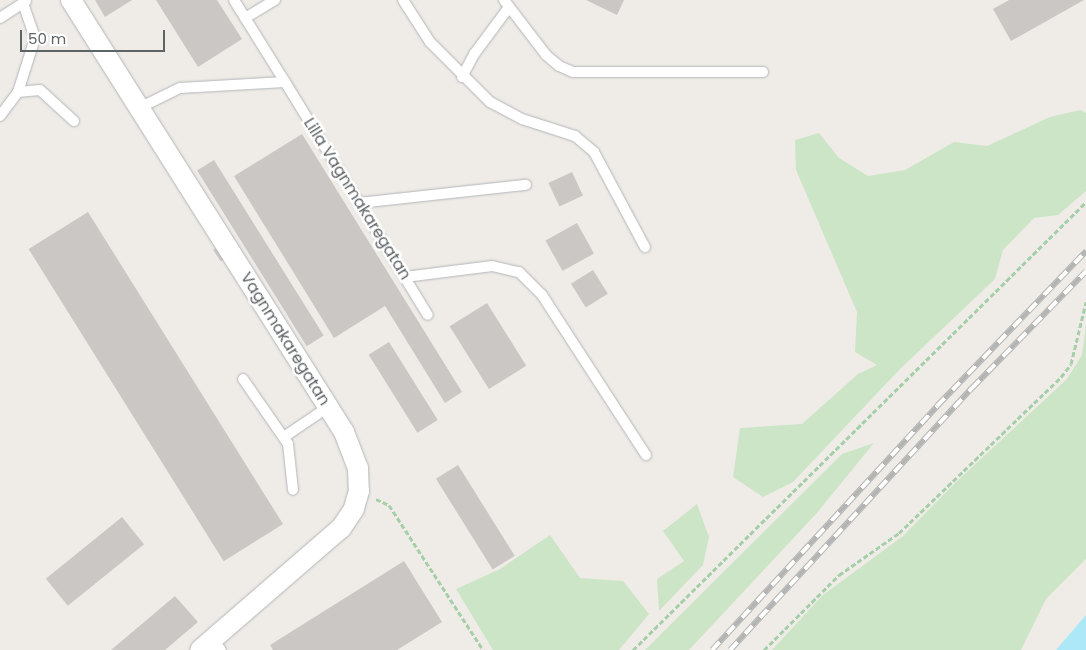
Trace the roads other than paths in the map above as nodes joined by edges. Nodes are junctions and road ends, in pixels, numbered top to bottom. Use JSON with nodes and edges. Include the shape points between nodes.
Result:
{"nodes":[{"id":1,"x":71,"y":0,"type":"edge"},
{"id":2,"x":234,"y":0,"type":"edge"},
{"id":3,"x":274,"y":0,"type":"edge"},
{"id":4,"x":402,"y":0,"type":"edge"},
{"id":5,"x":25,"y":2,"type":"edge"},
{"id":6,"x":506,"y":4,"type":"edge"},
{"id":7,"x":0,"y":18,"type":"edge"},
{"id":8,"x":245,"y":18,"type":"junction"},
{"id":9,"x":763,"y":72,"type":"dead end"},
{"id":10,"x":462,"y":77,"type":"junction"},
{"id":11,"x":285,"y":82,"type":"junction"},
{"id":12,"x":18,"y":92,"type":"junction"},
{"id":13,"x":139,"y":108,"type":"junction"},
{"id":14,"x":0,"y":116,"type":"edge"},
{"id":15,"x":74,"y":121,"type":"dead end"},
{"id":16,"x":526,"y":185,"type":"dead end"},
{"id":17,"x":359,"y":203,"type":"junction"},
{"id":18,"x":645,"y":247,"type":"dead end"},
{"id":19,"x":405,"y":277,"type":"junction"},
{"id":20,"x":428,"y":315,"type":"dead end"},
{"id":21,"x":244,"y":379,"type":"dead end"},
{"id":22,"x":328,"y":407,"type":"junction"},
{"id":23,"x":284,"y":437,"type":"junction"},
{"id":24,"x":646,"y":455,"type":"dead end"},
{"id":25,"x":293,"y":490,"type":"dead end"},
{"id":26,"x":211,"y":647,"type":"edge"}],
"edges":[{"from":1,"to":13,"type":"street","name":"Vagnmakaregatan"},
{"from":2,"to":8,"type":"lane","name":"Lilla Vagnmakaregatan"},
{"from":3,"to":8,"type":"lane"},
{"from":4,"to":10,"type":"lane","via":[[430,42]]},
{"from":5,"to":7,"type":"lane"},
{"from":5,"to":12,"type":"lane","via":[[35,38]]},
{"from":6,"to":9,"type":"lane","via":[[546,55],[573,72]]},
{"from":6,"to":10,"type":"lane"},
{"from":8,"to":11,"type":"lane","name":"Lilla Vagnmakaregatan"},
{"from":10,"to":18,"type":"lane","via":[[490,102],[506,111],[584,142],[602,165]]},
{"from":11,"to":13,"type":"lane","via":[[180,88]]},
{"from":11,"to":17,"type":"lane","name":"Lilla Vagnmakaregatan"},
{"from":12,"to":14,"type":"lane"},
{"from":12,"to":15,"type":"lane","via":[[40,90]]},
{"from":13,"to":22,"type":"street","name":"Vagnmakaregatan"},
{"from":16,"to":17,"type":"lane"},
{"from":17,"to":19,"type":"lane","name":"Lilla Vagnmakaregatan"},
{"from":19,"to":20,"type":"lane","name":"Lilla Vagnmakaregatan"},
{"from":19,"to":24,"type":"lane","via":[[492,266],[519,272],[542,295]]},
{"from":21,"to":23,"type":"lane"},
{"from":22,"to":23,"type":"lane"},
{"from":22,"to":26,"type":"street","name":"Vagnmakaregatan","via":[[344,432],[358,468],[359,491],[354,509],[341,528]]},
{"from":23,"to":25,"type":"lane"}]}
